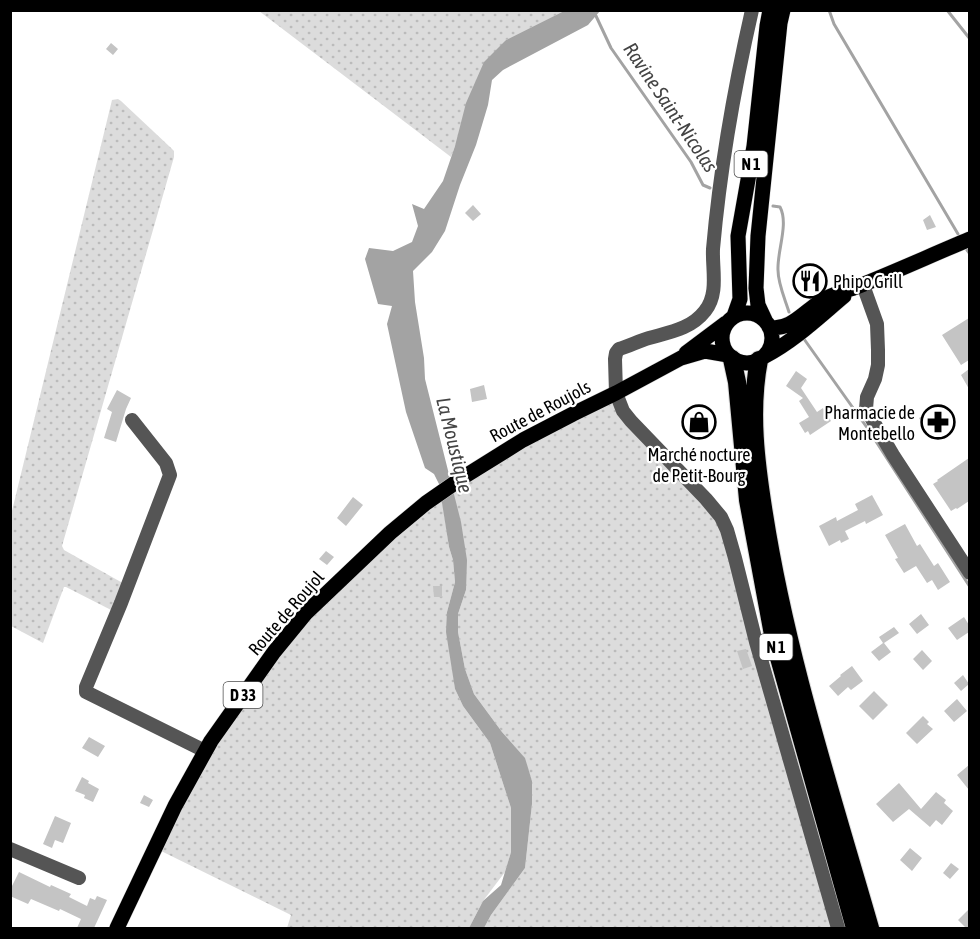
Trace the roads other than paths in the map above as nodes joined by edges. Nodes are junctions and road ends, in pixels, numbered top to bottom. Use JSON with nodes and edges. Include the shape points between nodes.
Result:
{"nodes":[{"id":1,"x":752,"y":10,"type":"edge"},
{"id":2,"x":770,"y":10,"type":"edge"},
{"id":3,"x":783,"y":10,"type":"edge"},
{"id":4,"x":969,"y":239,"type":"edge"},
{"id":5,"x":858,"y":287,"type":"junction"},
{"id":6,"x":730,"y":320,"type":"junction"},
{"id":7,"x":767,"y":324,"type":"junction"},
{"id":8,"x":730,"y":357,"type":"junction"},
{"id":9,"x":762,"y":358,"type":"junction"},
{"id":10,"x":677,"y":360,"type":"junction"},
{"id":11,"x":616,"y":393,"type":"junction"},
{"id":12,"x":132,"y":420,"type":"dead end"},
{"id":13,"x":426,"y":503,"type":"joint"},
{"id":14,"x":969,"y":573,"type":"edge"},
{"id":15,"x":205,"y":751,"type":"junction"},
{"id":16,"x":11,"y":851,"type":"edge"},
{"id":17,"x":79,"y":878,"type":"dead end"},
{"id":18,"x":117,"y":928,"type":"edge"},
{"id":19,"x":838,"y":928,"type":"edge"},
{"id":20,"x":855,"y":928,"type":"edge"},
{"id":21,"x":870,"y":928,"type":"edge"}],
"edges":[{"from":1,"to":11,"type":"street","via":[[721,176],[712,300],[697,321],[686,327],[619,349],[615,359]]},
{"from":2,"to":6,"type":"main road","number":"N 1","via":[[738,236],[740,299]]},
{"from":3,"to":7,"type":"main road","number":"N 1","via":[[758,236],[756,288]]},
{"from":4,"to":5,"type":"main road"},
{"from":5,"to":7,"type":"main road","via":[[823,300],[783,327]]},
{"from":5,"to":9,"type":"main road"},
{"from":5,"to":14,"type":"street","via":[[877,324],[879,350],[866,409]]},
{"from":6,"to":7,"type":"main road","via":[[747,313],[760,316]]},
{"from":6,"to":8,"type":"main road","number":"N 1","via":[[722,334]]},
{"from":6,"to":10,"type":"main road","name":"Route de Roujols","number":"D 33"},
{"from":7,"to":9,"type":"main road","number":"N 1","via":[[772,342]]},
{"from":8,"to":9,"type":"main road","via":[[742,363]]},
{"from":8,"to":10,"type":"main road","name":"Route de Roujols","number":"D 33","via":[[705,351]]},
{"from":8,"to":20,"type":"highway","number":"N 1","via":[[737,382],[747,500],[774,640]]},
{"from":9,"to":21,"type":"highway","number":"N 1","via":[[753,411],[768,543],[804,695]]},
{"from":10,"to":11,"type":"main road","name":"Route de Roujols","number":"D 33"},
{"from":11,"to":13,"type":"main road","name":"Route de Roujols","number":"D 33","via":[[523,440]]},
{"from":11,"to":19,"type":"street","via":[[630,421],[706,499],[727,530]]},
{"from":12,"to":15,"type":"street","via":[[166,463],[170,475],[86,692]]},
{"from":13,"to":15,"type":"main road","name":"Route de Roujol","number":"D 33","via":[[306,613]]},
{"from":15,"to":18,"type":"main road","name":"Route de Roujol","number":"D 33"},
{"from":16,"to":17,"type":"street"}]}
